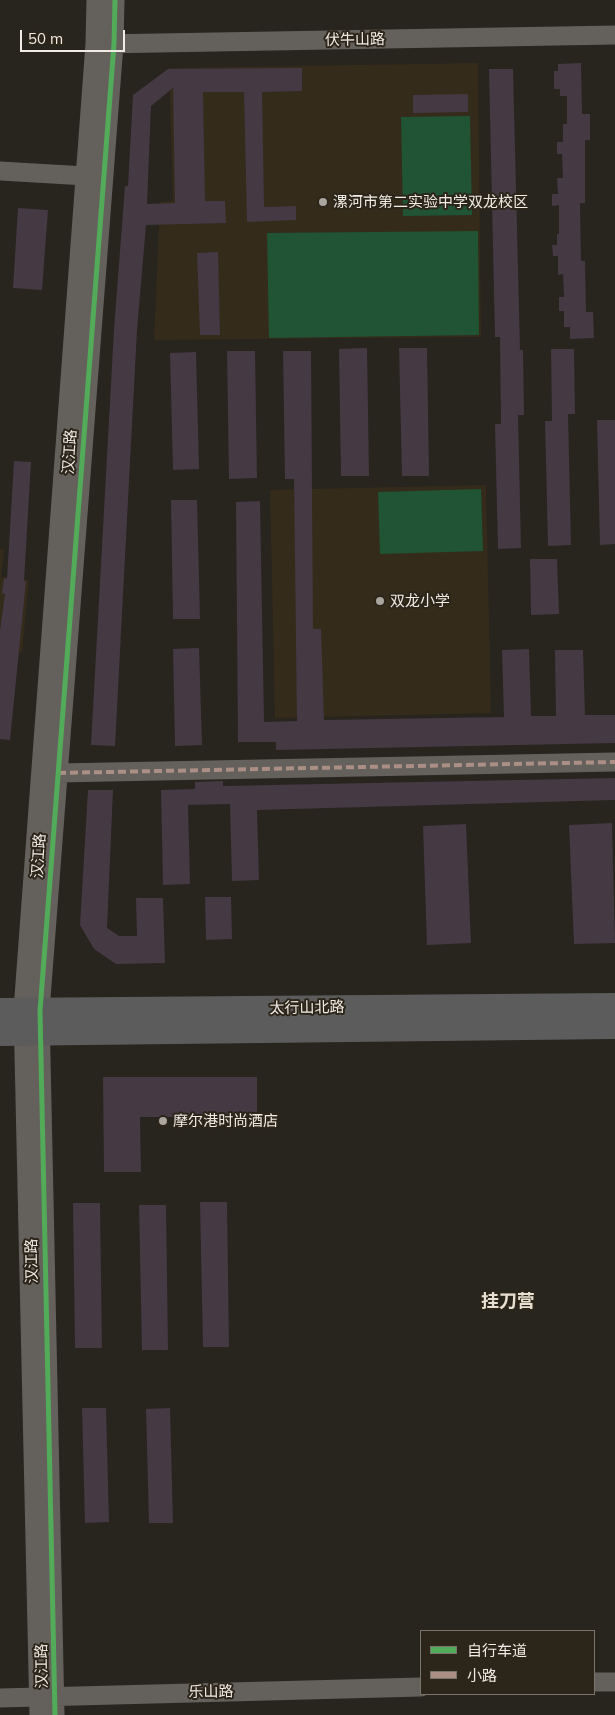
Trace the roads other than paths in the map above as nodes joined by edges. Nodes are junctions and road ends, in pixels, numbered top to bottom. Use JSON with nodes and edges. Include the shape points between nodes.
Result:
{"nodes":[{"id":1,"x":96,"y":0,"type":"edge"},
{"id":2,"x":115,"y":0,"type":"edge"},
{"id":3,"x":615,"y":36,"type":"edge"},
{"id":4,"x":105,"y":44,"type":"junction"},
{"id":5,"x":0,"y":171,"type":"edge"},
{"id":6,"x":86,"y":176,"type":"junction"},
{"id":7,"x":615,"y":762,"type":"edge"},
{"id":8,"x":58,"y":773,"type":"junction"},
{"id":9,"x":0,"y":1000,"type":"edge"},
{"id":10,"x":615,"y":1004,"type":"edge"},
{"id":11,"x":21,"y":1022,"type":"edge"},
{"id":12,"x":615,"y":1027,"type":"edge"},
{"id":13,"x":0,"y":1043,"type":"edge"},
{"id":14,"x":595,"y":1682,"type":"edge"},
{"id":15,"x":615,"y":1682,"type":"edge"},
{"id":16,"x":420,"y":1687,"type":"edge"},
{"id":17,"x":0,"y":1698,"type":"edge"},
{"id":18,"x":44,"y":1703,"type":"edge"},
{"id":19,"x":55,"y":1715,"type":"edge"}],
"edges":[{"from":1,"to":4,"type":"street","name":"汉江路"},
{"from":2,"to":4,"type":"street","name":"汉江路"},
{"from":3,"to":4,"type":"street","name":"伏牛山路"},
{"from":4,"to":6,"type":"street","name":"汉江路"},
{"from":4,"to":8,"type":"street","name":"汉江路"},
{"from":5,"to":6,"type":"street"},
{"from":6,"to":11,"type":"street","name":"汉江路"},
{"from":7,"to":8,"type":"street"},
{"from":8,"to":11,"type":"street","name":"汉江路"},
{"from":9,"to":11,"type":"street"},
{"from":10,"to":11,"type":"main road","name":"太行山北路"},
{"from":11,"to":12,"type":"main road","name":"太行山北路"},
{"from":11,"to":13,"type":"street"},
{"from":11,"to":18,"type":"street","name":"汉江路"},
{"from":14,"to":15,"type":"street"},
{"from":16,"to":18,"type":"street","name":"乐山路"},
{"from":17,"to":18,"type":"street","name":"乐山路"},
{"from":18,"to":19,"type":"street","name":"汉江路"}]}
